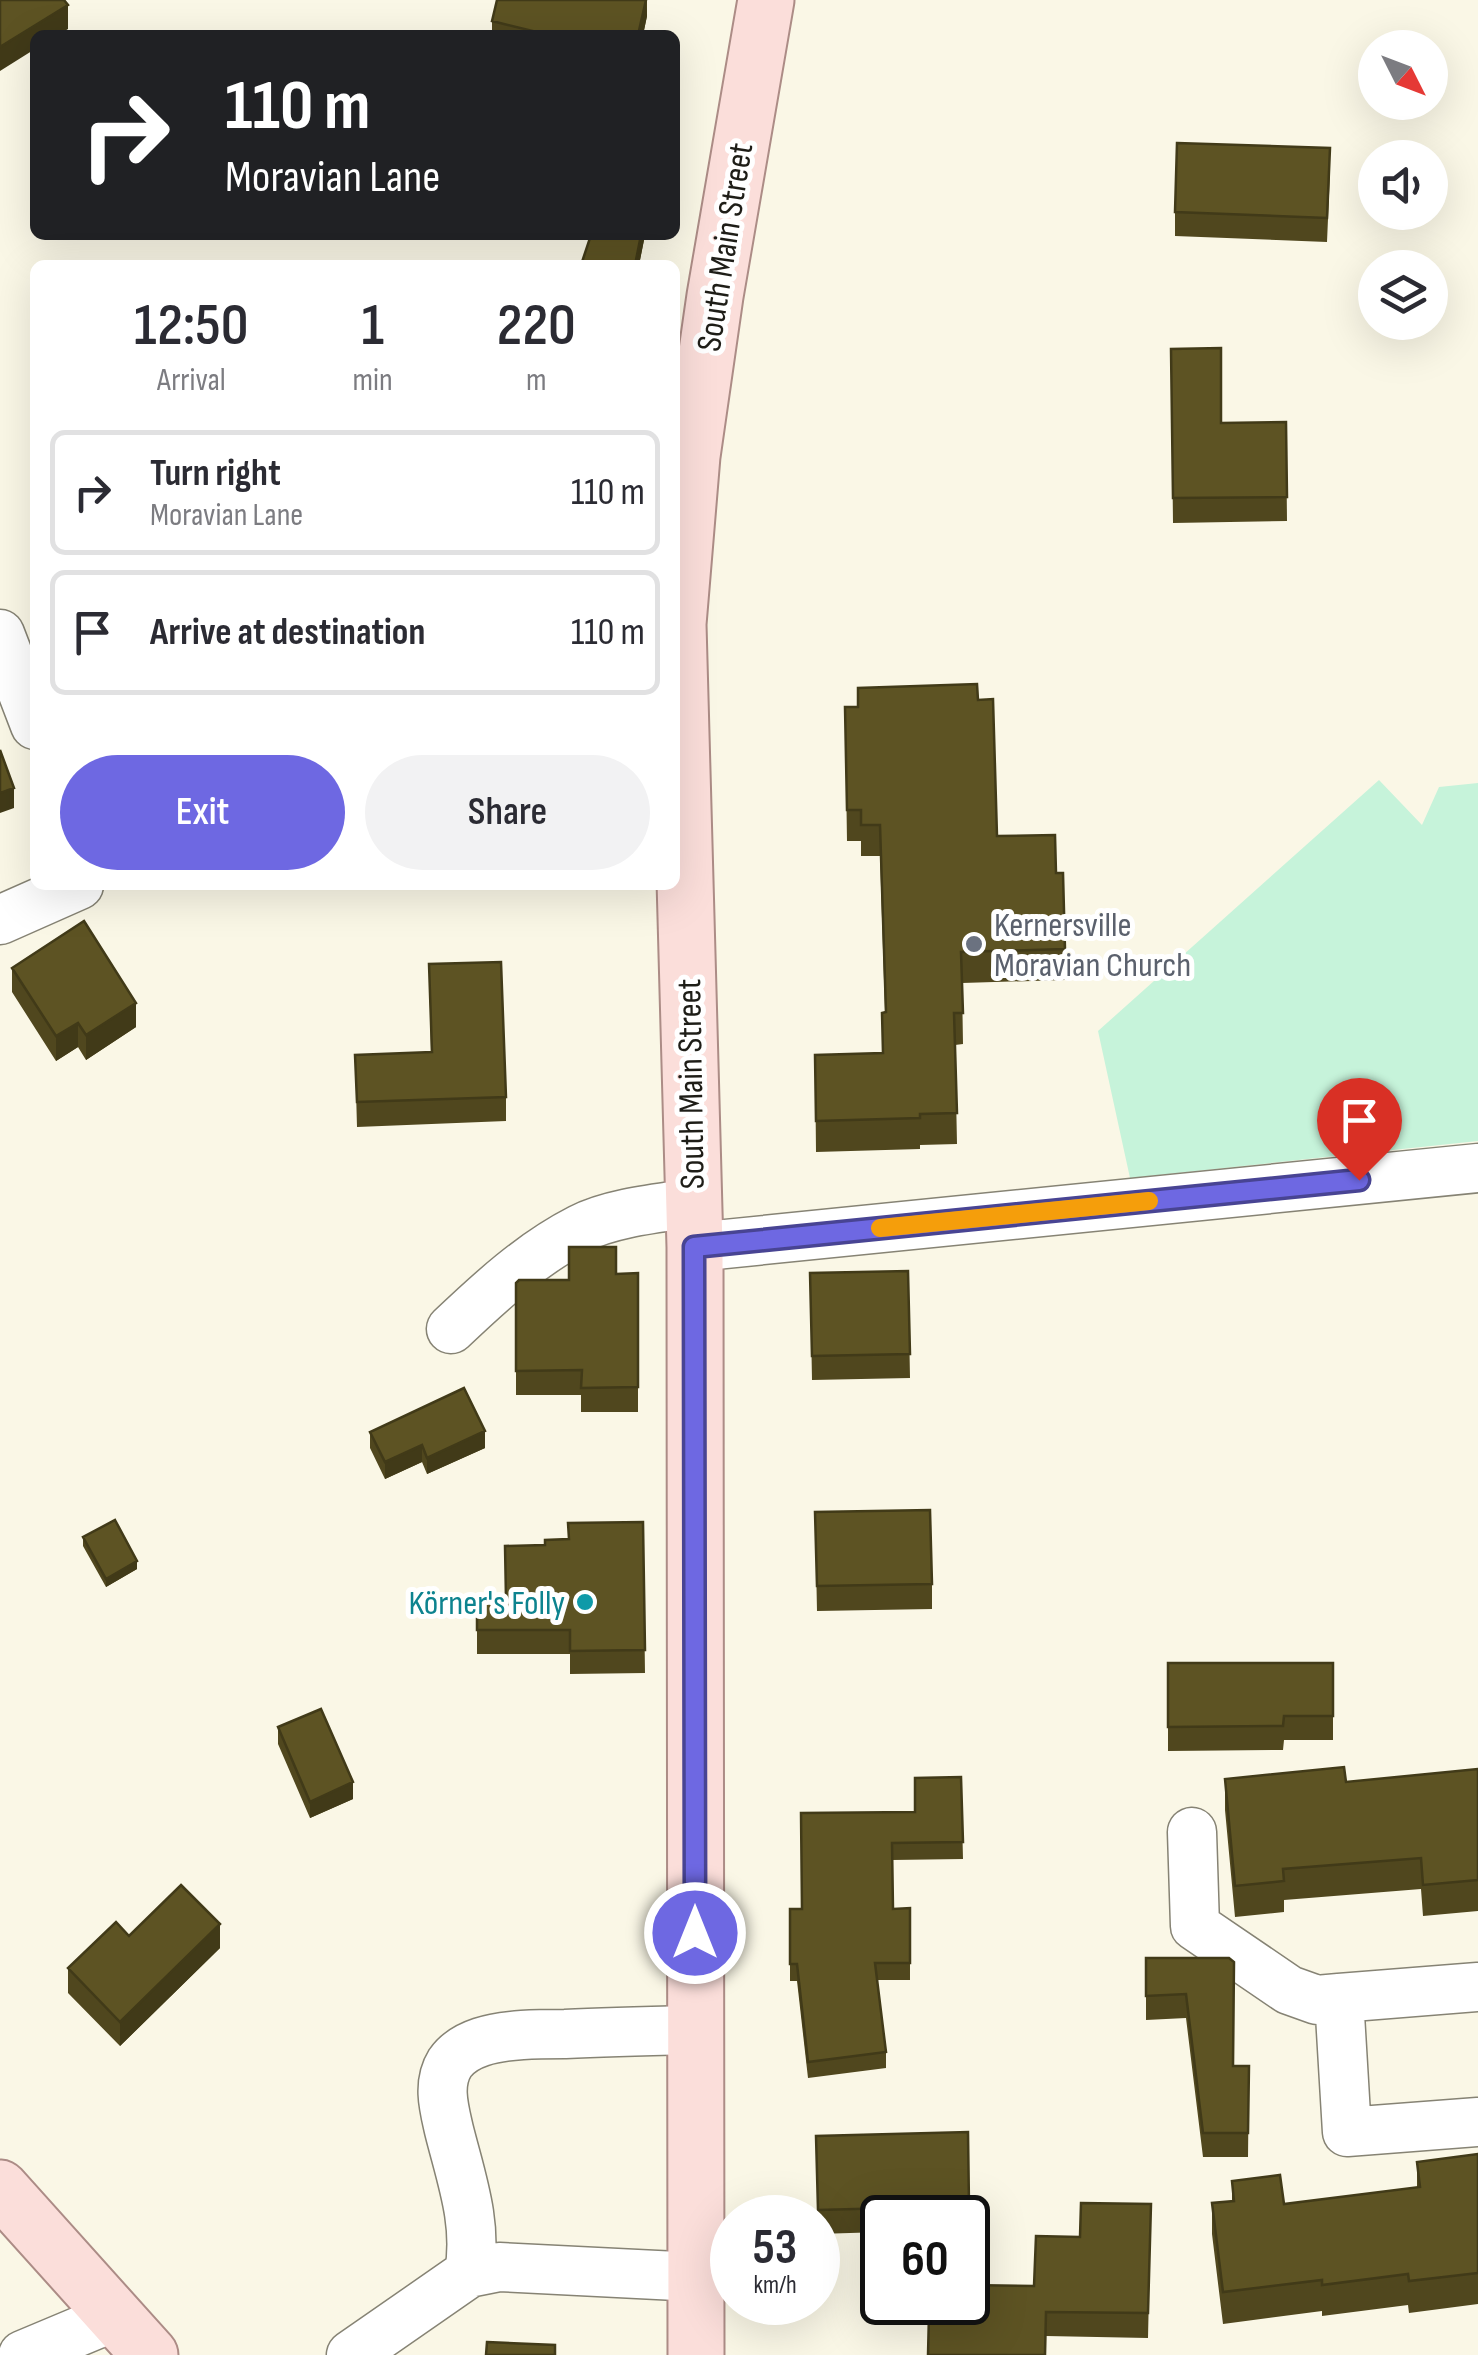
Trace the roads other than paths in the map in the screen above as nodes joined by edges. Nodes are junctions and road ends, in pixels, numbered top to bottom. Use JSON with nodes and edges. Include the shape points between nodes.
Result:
{"nodes":[{"id":1,"x":766,"y":0,"type":"edge"},
{"id":2,"x":680,"y":591,"type":"edge"},
{"id":3,"x":0,"y":634,"type":"edge"},
{"id":4,"x":30,"y":712,"type":"edge"},
{"id":5,"x":680,"y":731,"type":"edge"},
{"id":6,"x":68,"y":890,"type":"edge"},
{"id":7,"x":0,"y":920,"type":"edge"},
{"id":8,"x":1478,"y":1168,"type":"edge"},
{"id":9,"x":694,"y":1225,"type":"junction"},
{"id":10,"x":451,"y":1328,"type":"dead end"},
{"id":11,"x":1192,"y":1832,"type":"dead end"},
{"id":12,"x":1478,"y":1987,"type":"edge"},
{"id":13,"x":1339,"y":1998,"type":"junction"},
{"id":14,"x":695,"y":2030,"type":"junction"},
{"id":15,"x":1478,"y":2122,"type":"edge"},
{"id":16,"x":0,"y":2188,"type":"edge"},
{"id":17,"x":469,"y":2273,"type":"junction"},
{"id":18,"x":696,"y":2277,"type":"junction"},
{"id":19,"x":133,"y":2336,"type":"edge"},
{"id":20,"x":23,"y":2355,"type":"edge"},
{"id":21,"x":351,"y":2355,"type":"edge"},
{"id":22,"x":696,"y":2355,"type":"edge"}],
"edges":[{"from":1,"to":2,"type":"main road","name":"South Main Street","via":[[715,296]]},
{"from":3,"to":4,"type":"street"},
{"from":5,"to":9,"type":"main road","name":"South Main Street"},
{"from":6,"to":7,"type":"street"},
{"from":8,"to":9,"type":"street"},
{"from":9,"to":10,"type":"street","via":[[636,1212],[582,1227],[516,1270]]},
{"from":9,"to":14,"type":"main road","name":"South Main Street"},
{"from":11,"to":13,"type":"street","via":[[1194,1926],[1289,1990],[1317,2000]]},
{"from":12,"to":13,"type":"street"},
{"from":13,"to":15,"type":"street","via":[[1346,2132]]},
{"from":14,"to":17,"type":"street","via":[[484,2040],[451,2061],[442,2098],[472,2222]]},
{"from":14,"to":18,"type":"main road","name":"South Main Street"},
{"from":16,"to":19,"type":"main road"},
{"from":17,"to":18,"type":"street","via":[[499,2267]]},
{"from":17,"to":21,"type":"street"},
{"from":18,"to":22,"type":"main road","name":"South Main Street"},
{"from":19,"to":20,"type":"street"}]}
